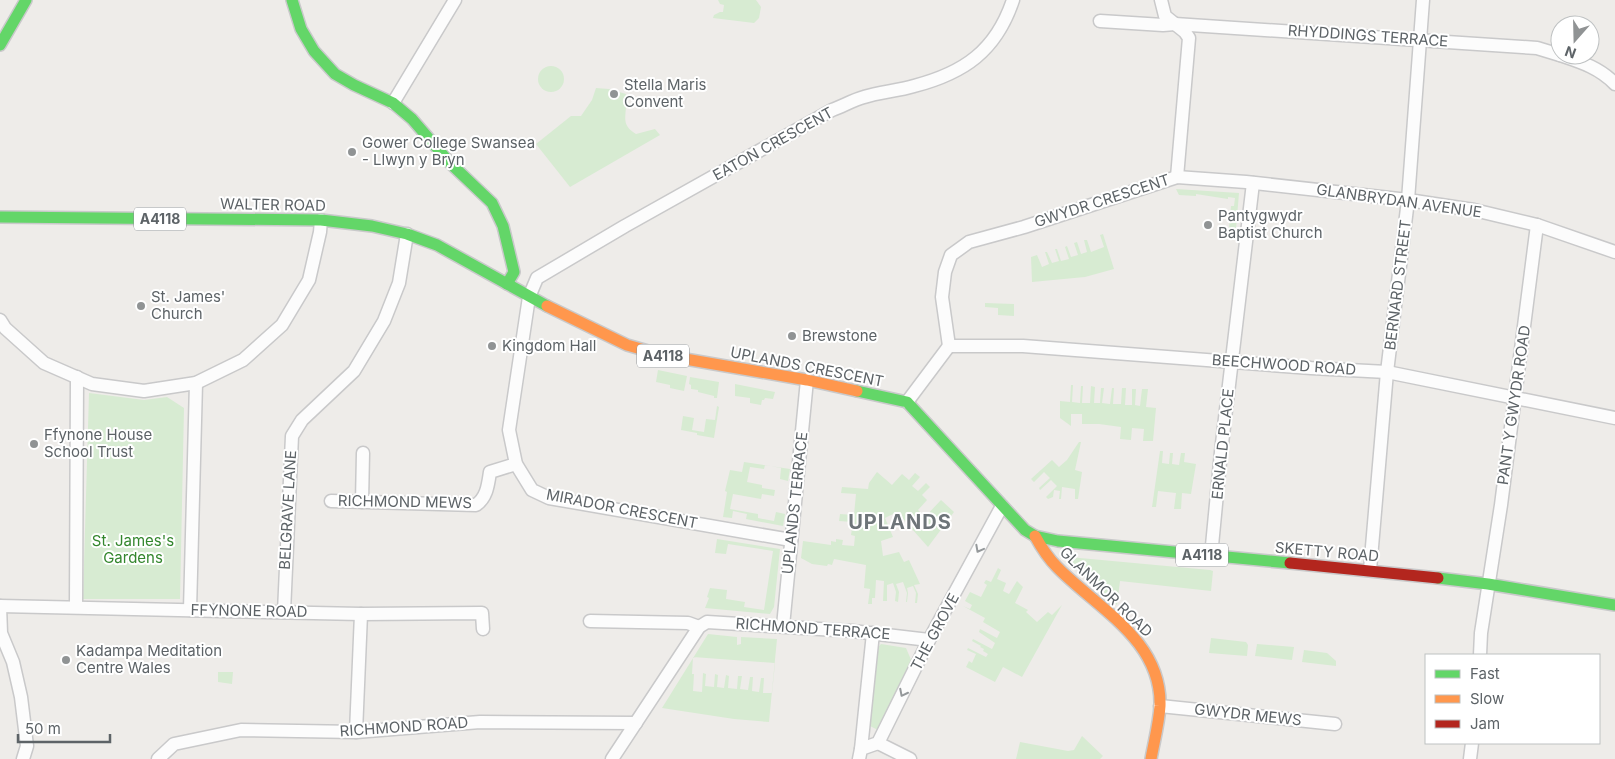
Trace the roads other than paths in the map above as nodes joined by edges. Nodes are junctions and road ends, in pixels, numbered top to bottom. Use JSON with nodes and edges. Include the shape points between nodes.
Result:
{"nodes":[{"id":1,"x":26,"y":0,"type":"edge"},
{"id":2,"x":292,"y":0,"type":"edge"},
{"id":3,"x":455,"y":0,"type":"edge"},
{"id":4,"x":1013,"y":0,"type":"edge"},
{"id":5,"x":1161,"y":0,"type":"edge"},
{"id":6,"x":1424,"y":0,"type":"edge"},
{"id":7,"x":1100,"y":21,"type":"dead end"},
{"id":8,"x":1175,"y":24,"type":"junction"},
{"id":9,"x":1420,"y":40,"type":"junction"},
{"id":10,"x":0,"y":45,"type":"edge"},
{"id":11,"x":1550,"y":52,"type":"edge"},
{"id":12,"x":1589,"y":65,"type":"edge"},
{"id":13,"x":1615,"y":65,"type":"edge"},
{"id":14,"x":1605,"y":73,"type":"junction"},
{"id":15,"x":1615,"y":84,"type":"edge"},
{"id":16,"x":393,"y":103,"type":"junction"},
{"id":17,"x":1177,"y":177,"type":"junction"},
{"id":18,"x":1253,"y":183,"type":"junction"},
{"id":19,"x":1408,"y":200,"type":"junction"},
{"id":20,"x":0,"y":217,"type":"edge"},
{"id":21,"x":321,"y":220,"type":"junction"},
{"id":22,"x":1538,"y":225,"type":"junction"},
{"id":23,"x":407,"y":234,"type":"junction"},
{"id":24,"x":1615,"y":252,"type":"edge"},
{"id":25,"x":507,"y":284,"type":"junction"},
{"id":26,"x":528,"y":297,"type":"junction"},
{"id":27,"x":0,"y":320,"type":"edge"},
{"id":28,"x":949,"y":346,"type":"junction"},
{"id":29,"x":1232,"y":362,"type":"junction"},
{"id":30,"x":1387,"y":372,"type":"junction"},
{"id":31,"x":77,"y":377,"type":"junction"},
{"id":32,"x":807,"y":380,"type":"junction"},
{"id":33,"x":196,"y":383,"type":"junction"},
{"id":34,"x":1514,"y":398,"type":"junction"},
{"id":35,"x":907,"y":402,"type":"junction"},
{"id":36,"x":1615,"y":418,"type":"edge"},
{"id":37,"x":362,"y":453,"type":"dead end"},
{"id":38,"x":516,"y":464,"type":"junction"},
{"id":39,"x":331,"y":501,"type":"dead end"},
{"id":40,"x":362,"y":502,"type":"junction"},
{"id":41,"x":1002,"y":506,"type":"junction"},
{"id":42,"x":1035,"y":536,"type":"junction"},
{"id":43,"x":791,"y":540,"type":"junction"},
{"id":44,"x":1211,"y":556,"type":"junction"},
{"id":45,"x":1370,"y":570,"type":"junction"},
{"id":46,"x":1488,"y":584,"type":"junction"},
{"id":47,"x":1615,"y":605,"type":"edge"},
{"id":48,"x":0,"y":606,"type":"edge"},
{"id":49,"x":76,"y":607,"type":"junction"},
{"id":50,"x":190,"y":610,"type":"junction"},
{"id":51,"x":284,"y":612,"type":"junction"},
{"id":52,"x":361,"y":614,"type":"junction"},
{"id":53,"x":590,"y":621,"type":"dead end"},
{"id":54,"x":783,"y":626,"type":"junction"},
{"id":55,"x":698,"y":627,"type":"junction"},
{"id":56,"x":482,"y":629,"type":"dead end"},
{"id":57,"x":873,"y":633,"type":"junction"},
{"id":58,"x":930,"y":640,"type":"junction"},
{"id":59,"x":1480,"y":654,"type":"edge"},
{"id":60,"x":1160,"y":706,"type":"junction"},
{"id":61,"x":636,"y":723,"type":"junction"},
{"id":62,"x":1335,"y":724,"type":"dead end"},
{"id":63,"x":356,"y":732,"type":"junction"},
{"id":64,"x":878,"y":743,"type":"junction"},
{"id":65,"x":1472,"y":744,"type":"edge"},
{"id":66,"x":860,"y":754,"type":"edge"},
{"id":67,"x":22,"y":759,"type":"edge"},
{"id":68,"x":158,"y":759,"type":"edge"},
{"id":69,"x":612,"y":759,"type":"edge"},
{"id":70,"x":910,"y":759,"type":"edge"},
{"id":71,"x":1151,"y":759,"type":"edge"},
{"id":72,"x":1470,"y":759,"type":"edge"}],
"edges":[{"from":1,"to":10,"type":"main road"},
{"from":2,"to":16,"type":"main road","via":[[301,29],[314,51],[335,74]]},
{"from":3,"to":16,"type":"street"},
{"from":4,"to":26,"type":"street","name":"EATON CRESCENT","via":[[994,41],[971,62],[942,78],[863,97],[832,110],[537,278]]},
{"from":5,"to":8,"type":"street","name":"GWYDR CRESCENT","via":[[1165,16]]},
{"from":6,"to":9,"type":"street","name":"BERNARD STREET"},
{"from":7,"to":8,"type":"street"},
{"from":8,"to":9,"type":"street","name":"RHYDDINGS TERRACE"},
{"from":8,"to":17,"type":"street","name":"GWYDR CRESCENT","via":[[1189,38]]},
{"from":9,"to":11,"type":"street","name":"RHYDDINGS TERRACE","via":[[1537,48]]},
{"from":9,"to":19,"type":"street","name":"BERNARD STREET"},
{"from":12,"to":14,"type":"street","name":"RHYDDINGS TERRACE"},
{"from":13,"to":14,"type":"street"},
{"from":14,"to":15,"type":"street","name":"RHYDDINGS TERRACE"},
{"from":16,"to":25,"type":"main road","via":[[492,203],[504,226],[514,272]]},
{"from":17,"to":18,"type":"street","name":"GLANBRYDAN AVENUE"},
{"from":17,"to":28,"type":"street","name":"GWYDR CRESCENT","via":[[969,242],[951,255],[942,297]]},
{"from":18,"to":19,"type":"street","name":"GLANBRYDAN AVENUE"},
{"from":18,"to":29,"type":"street","name":"ERNALD PLACE"},
{"from":19,"to":22,"type":"street","name":"GLANBRYDAN AVENUE","via":[[1474,210]]},
{"from":19,"to":30,"type":"street","name":"BERNARD STREET"},
{"from":20,"to":21,"type":"main road","name":"WALTER ROAD","number":"A4118"},
{"from":21,"to":23,"type":"main road","name":"WALTER ROAD","number":"A4118"},
{"from":21,"to":33,"type":"street","via":[[308,280],[282,325],[243,360]]},
{"from":22,"to":24,"type":"street","name":"GLANBRYDAN AVENUE"},
{"from":22,"to":34,"type":"street","name":"PANT Y GWYDR ROAD"},
{"from":23,"to":25,"type":"main road","name":"WALTER ROAD","number":"A4118","via":[[437,245]]},
{"from":23,"to":51,"type":"street","name":"BELGRAVE LANE","via":[[399,282],[384,321],[354,371],[302,420],[292,436]]},
{"from":25,"to":26,"type":"main road","name":"WALTER ROAD","number":"A4118"},
{"from":26,"to":32,"type":"main road","name":"UPLANDS CRESCENT","number":"A4118","via":[[628,345],[662,356]]},
{"from":26,"to":38,"type":"street","name":"MIRADOR CRESCENT","via":[[509,430]]},
{"from":27,"to":31,"type":"street","via":[[44,362]]},
{"from":28,"to":29,"type":"street","name":"BEECHWOOD ROAD","via":[[1023,346]]},
{"from":28,"to":35,"type":"street"},
{"from":29,"to":30,"type":"street","name":"BEECHWOOD ROAD"},
{"from":29,"to":44,"type":"street","name":"ERNALD PLACE"},
{"from":30,"to":34,"type":"street","name":"BEECHWOOD ROAD"},
{"from":30,"to":45,"type":"street","name":"BERNARD STREET"},
{"from":31,"to":33,"type":"street","via":[[92,384],[144,391]]},
{"from":31,"to":49,"type":"street"},
{"from":32,"to":35,"type":"main road","name":"UPLANDS CRESCENT","number":"A4118"},
{"from":32,"to":43,"type":"street","name":"UPLANDS TERRACE"},
{"from":33,"to":50,"type":"street"},
{"from":34,"to":36,"type":"street","name":"BEECHWOOD ROAD"},
{"from":34,"to":46,"type":"street","name":"PANT Y GWYDR ROAD"},
{"from":35,"to":41,"type":"main road","number":"A4118"},
{"from":37,"to":40,"type":"street"},
{"from":38,"to":40,"type":"street","name":"RICHMOND MEWS","via":[[487,466],[486,492],[476,505]]},
{"from":38,"to":43,"type":"street","name":"MIRADOR CRESCENT","via":[[532,490],[549,498]]},
{"from":39,"to":40,"type":"street","name":"RICHMOND MEWS"},
{"from":41,"to":42,"type":"main road","number":"A4118"},
{"from":41,"to":58,"type":"street","name":"THE GROVE","one_way":true},
{"from":42,"to":44,"type":"main road","name":"SKETTY ROAD","number":"A4118"},
{"from":42,"to":60,"type":"main road","name":"GLANMOR ROAD","via":[[1057,568],[1128,631],[1146,652]]},
{"from":43,"to":54,"type":"street","name":"UPLANDS TERRACE"},
{"from":44,"to":45,"type":"main road","name":"SKETTY ROAD","number":"A4118"},
{"from":45,"to":46,"type":"main road","name":"SKETTY ROAD","number":"A4118"},
{"from":46,"to":47,"type":"main road","name":"SKETTY ROAD","number":"A4118"},
{"from":46,"to":59,"type":"street","name":"PANT Y GWYDR ROAD"},
{"from":48,"to":49,"type":"street","name":"FFYNONE ROAD"},
{"from":48,"to":67,"type":"street","via":[[1,633],[13,662],[21,697],[27,746]]},
{"from":49,"to":50,"type":"street","name":"FFYNONE ROAD"},
{"from":50,"to":51,"type":"street","name":"FFYNONE ROAD"},
{"from":51,"to":52,"type":"street","name":"FFYNONE ROAD"},
{"from":52,"to":56,"type":"street","name":"FFYNONE ROAD","via":[[482,613]]},
{"from":52,"to":63,"type":"street"},
{"from":53,"to":55,"type":"street","via":[[688,623]]},
{"from":54,"to":55,"type":"street","name":"RICHMOND TERRACE","via":[[707,622]]},
{"from":54,"to":57,"type":"street","name":"RICHMOND TERRACE"},
{"from":55,"to":61,"type":"street"},
{"from":57,"to":58,"type":"street","name":"RICHMOND TERRACE"},
{"from":57,"to":66,"type":"street"},
{"from":58,"to":64,"type":"street","name":"THE GROVE","one_way":true},
{"from":60,"to":62,"type":"street","name":"GWYDR MEWS"},
{"from":60,"to":71,"type":"main road","name":"GLANMOR ROAD"},
{"from":61,"to":63,"type":"street","name":"RICHMOND ROAD","via":[[480,722]]},
{"from":61,"to":69,"type":"street"},
{"from":63,"to":68,"type":"street","name":"RICHMOND ROAD","via":[[241,730],[174,744]]},
{"from":64,"to":66,"type":"street"},
{"from":64,"to":70,"type":"street"},
{"from":65,"to":72,"type":"street"}]}
